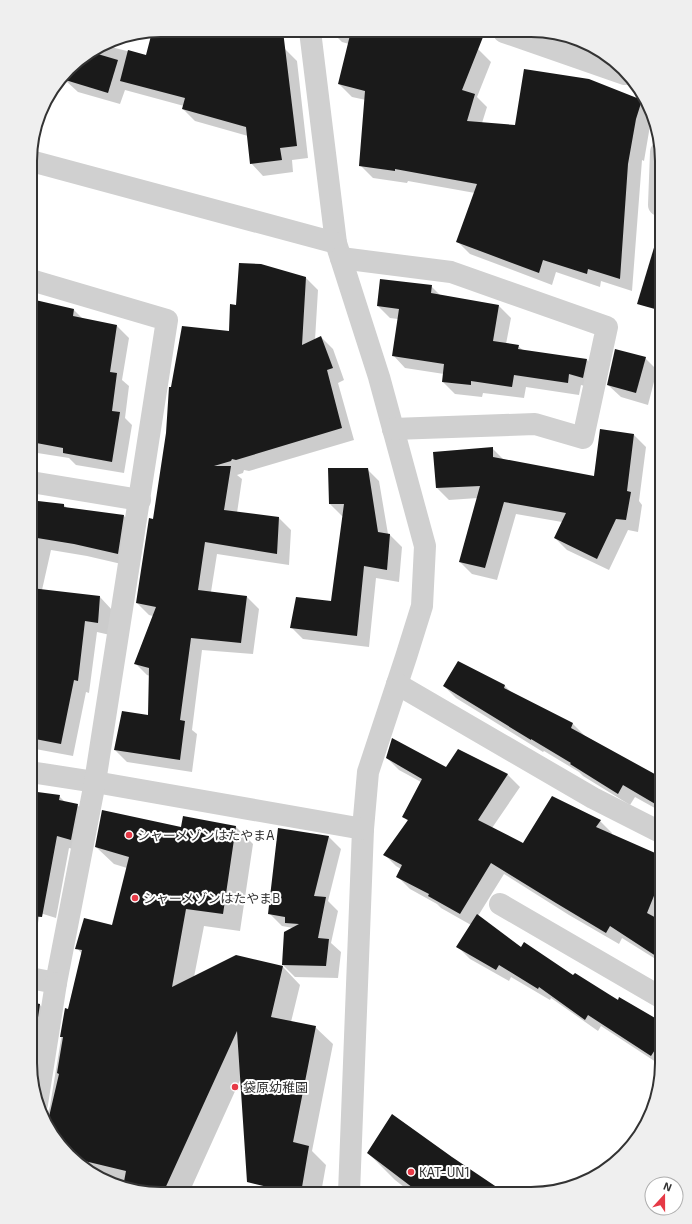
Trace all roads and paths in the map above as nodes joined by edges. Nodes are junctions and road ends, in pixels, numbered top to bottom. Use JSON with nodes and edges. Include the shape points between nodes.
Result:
{"nodes":[{"id":1,"x":311,"y":37,"type":"edge"},
{"id":2,"x":518,"y":37,"type":"edge"},
{"id":3,"x":616,"y":71,"type":"edge"},
{"id":4,"x":37,"y":163,"type":"edge"},
{"id":5,"x":338,"y":250,"type":"junction"},
{"id":6,"x":37,"y":282,"type":"edge"},
{"id":7,"x":393,"y":429,"type":"junction"},
{"id":8,"x":37,"y":483,"type":"edge"},
{"id":9,"x":140,"y":500,"type":"junction"},
{"id":10,"x":397,"y":684,"type":"junction"},
{"id":11,"x":37,"y":773,"type":"edge"},
{"id":12,"x":95,"y":782,"type":"junction"},
{"id":13,"x":363,"y":829,"type":"junction"},
{"id":14,"x":655,"y":829,"type":"edge"},
{"id":15,"x":500,"y":904,"type":"dead end"},
{"id":16,"x":37,"y":979,"type":"edge"},
{"id":17,"x":56,"y":983,"type":"junction"},
{"id":18,"x":655,"y":994,"type":"edge"},
{"id":19,"x":39,"y":1089,"type":"edge"},
{"id":20,"x":349,"y":1187,"type":"edge"}],
"edges":[{"from":1,"to":5,"type":"street"},
{"from":2,"to":3,"type":"street"},
{"from":4,"to":5,"type":"street"},
{"from":5,"to":7,"type":"street"},
{"from":5,"to":7,"type":"street","via":[[450,272],[607,327],[583,438],[534,424]]},
{"from":6,"to":9,"type":"street","via":[[167,320]]},
{"from":7,"to":10,"type":"street","via":[[425,546],[422,606]]},
{"from":8,"to":9,"type":"street"},
{"from":9,"to":12,"type":"street"},
{"from":10,"to":13,"type":"street","via":[[368,772]]},
{"from":10,"to":14,"type":"street","via":[[593,798]]},
{"from":11,"to":12,"type":"street"},
{"from":12,"to":13,"type":"street"},
{"from":12,"to":17,"type":"street"},
{"from":13,"to":20,"type":"street"},
{"from":15,"to":18,"type":"street"},
{"from":16,"to":17,"type":"street"},
{"from":17,"to":19,"type":"street"}]}
